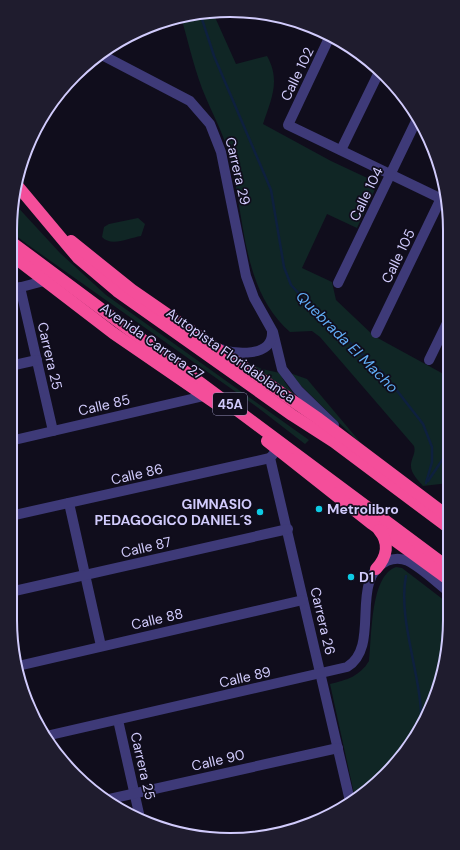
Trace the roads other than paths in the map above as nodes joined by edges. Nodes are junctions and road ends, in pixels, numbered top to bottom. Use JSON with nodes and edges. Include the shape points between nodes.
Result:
{"nodes":[{"id":1,"x":328,"y":41,"type":"edge"},
{"id":2,"x":106,"y":57,"type":"edge"},
{"id":3,"x":377,"y":76,"type":"edge"},
{"id":4,"x":414,"y":125,"type":"edge"},
{"id":5,"x":341,"y":150,"type":"junction"},
{"id":6,"x":391,"y":174,"type":"junction"},
{"id":7,"x":21,"y":190,"type":"edge"},
{"id":8,"x":440,"y":195,"type":"edge"},
{"id":9,"x":441,"y":204,"type":"edge"},
{"id":10,"x":49,"y":222,"type":"junction"},
{"id":11,"x":17,"y":246,"type":"edge"},
{"id":12,"x":17,"y":260,"type":"edge"},
{"id":13,"x":44,"y":281,"type":"junction"},
{"id":14,"x":338,"y":283,"type":"dead end"},
{"id":15,"x":17,"y":288,"type":"edge"},
{"id":16,"x":17,"y":295,"type":"edge"},
{"id":17,"x":271,"y":326,"type":"junction"},
{"id":18,"x":443,"y":330,"type":"edge"},
{"id":19,"x":376,"y":333,"type":"dead end"},
{"id":20,"x":214,"y":347,"type":"junction"},
{"id":21,"x":37,"y":360,"type":"junction"},
{"id":22,"x":429,"y":360,"type":"dead end"},
{"id":23,"x":17,"y":364,"type":"edge"},
{"id":24,"x":204,"y":396,"type":"junction"},
{"id":25,"x":53,"y":431,"type":"junction"},
{"id":26,"x":17,"y":439,"type":"edge"},
{"id":27,"x":360,"y":450,"type":"junction"},
{"id":28,"x":274,"y":454,"type":"junction"},
{"id":29,"x":69,"y":503,"type":"junction"},
{"id":30,"x":443,"y":511,"type":"edge"},
{"id":31,"x":17,"y":514,"type":"edge"},
{"id":32,"x":372,"y":524,"type":"junction"},
{"id":33,"x":443,"y":524,"type":"edge"},
{"id":34,"x":288,"y":529,"type":"junction"},
{"id":35,"x":443,"y":564,"type":"edge"},
{"id":36,"x":376,"y":568,"type":"junction"},
{"id":37,"x":85,"y":575,"type":"junction"},
{"id":38,"x":443,"y":576,"type":"edge"},
{"id":39,"x":443,"y":587,"type":"edge"},
{"id":40,"x":17,"y":590,"type":"edge"},
{"id":41,"x":304,"y":600,"type":"junction"},
{"id":42,"x":101,"y":646,"type":"junction"},
{"id":43,"x":22,"y":665,"type":"edge"},
{"id":44,"x":320,"y":674,"type":"junction"},
{"id":45,"x":118,"y":720,"type":"junction"},
{"id":46,"x":51,"y":735,"type":"edge"},
{"id":47,"x":338,"y":748,"type":"junction"},
{"id":48,"x":135,"y":793,"type":"junction"},
{"id":49,"x":349,"y":796,"type":"edge"},
{"id":50,"x":114,"y":798,"type":"edge"},
{"id":51,"x":139,"y":812,"type":"edge"}],
"edges":[{"from":1,"to":5,"type":"street","name":"Calle 102","via":[[288,125]]},
{"from":2,"to":17,"type":"street","name":"Carrera 29","via":[[186,98],[210,124],[221,152],[246,276],[254,298]]},
{"from":3,"to":5,"type":"street"},
{"from":4,"to":6,"type":"street","name":"Calle 104"},
{"from":5,"to":6,"type":"street"},
{"from":6,"to":8,"type":"street"},
{"from":6,"to":14,"type":"street","name":"Calle 104"},
{"from":7,"to":10,"type":"highway","name":"Autopista Floridablanca","number":"45A"},
{"from":9,"to":19,"type":"street","name":"Calle 105"},
{"from":10,"to":20,"type":"highway","number":"45A","via":[[116,278]]},
{"from":10,"to":33,"type":"highway","name":"Autopista Floridablanca","number":"45A","via":[[83,263],[129,301],[334,442]]},
{"from":11,"to":35,"type":"highway","number":"45A"},
{"from":12,"to":13,"type":"highway","name":"Avenida Carrera 27","number":"45A"},
{"from":13,"to":15,"type":"street"},
{"from":13,"to":24,"type":"highway","name":"Avenida Carrera 27","number":"45A"},
{"from":16,"to":21,"type":"street","name":"Carrera 25"},
{"from":17,"to":20,"type":"street","via":[[271,340],[259,350],[237,353]]},
{"from":17,"to":27,"type":"street","name":"Carrera 29","via":[[284,372],[298,390]]},
{"from":18,"to":22,"type":"street"},
{"from":20,"to":27,"type":"highway","number":"45A"},
{"from":21,"to":23,"type":"street"},
{"from":21,"to":25,"type":"street","name":"Carrera 25"},
{"from":24,"to":25,"type":"street","name":"Calle 85"},
{"from":24,"to":28,"type":"highway","name":"Avenida Carrera 27","number":"45A"},
{"from":25,"to":26,"type":"street","name":"Calle 85"},
{"from":27,"to":30,"type":"highway","number":"45A"},
{"from":28,"to":29,"type":"street","name":"Calle 86"},
{"from":28,"to":32,"type":"highway","name":"Avenida Carrera 27","number":"45A"},
{"from":28,"to":34,"type":"street","name":"Carrera 26"},
{"from":29,"to":31,"type":"street","name":"Calle 86"},
{"from":29,"to":37,"type":"street"},
{"from":32,"to":36,"type":"highway","via":[[383,535],[386,547],[384,559]]},
{"from":32,"to":38,"type":"highway","name":"Avenida Carrera 27","number":"45A"},
{"from":34,"to":37,"type":"street","name":"Calle 87"},
{"from":34,"to":41,"type":"street","name":"Carrera 26"},
{"from":36,"to":39,"type":"street","via":[[392,559],[402,559],[412,563]]},
{"from":36,"to":44,"type":"street","name":"Calle 89","via":[[368,586],[362,646],[358,657],[347,667]]},
{"from":37,"to":40,"type":"street","name":"Calle 87"},
{"from":37,"to":42,"type":"street"},
{"from":41,"to":42,"type":"street","name":"Calle 88"},
{"from":41,"to":44,"type":"street","name":"Carrera 26"},
{"from":42,"to":43,"type":"street","name":"Calle 88"},
{"from":44,"to":45,"type":"street","name":"Calle 89"},
{"from":44,"to":47,"type":"street","name":"Carrera 26"},
{"from":45,"to":46,"type":"street","name":"Calle 89"},
{"from":45,"to":48,"type":"street","name":"Carrera 25"},
{"from":47,"to":48,"type":"street","name":"Calle 90"},
{"from":47,"to":49,"type":"street","name":"Carrera 26"},
{"from":48,"to":50,"type":"street","name":"Calle 90"},
{"from":48,"to":51,"type":"street","name":"Carrera 25"}]}
